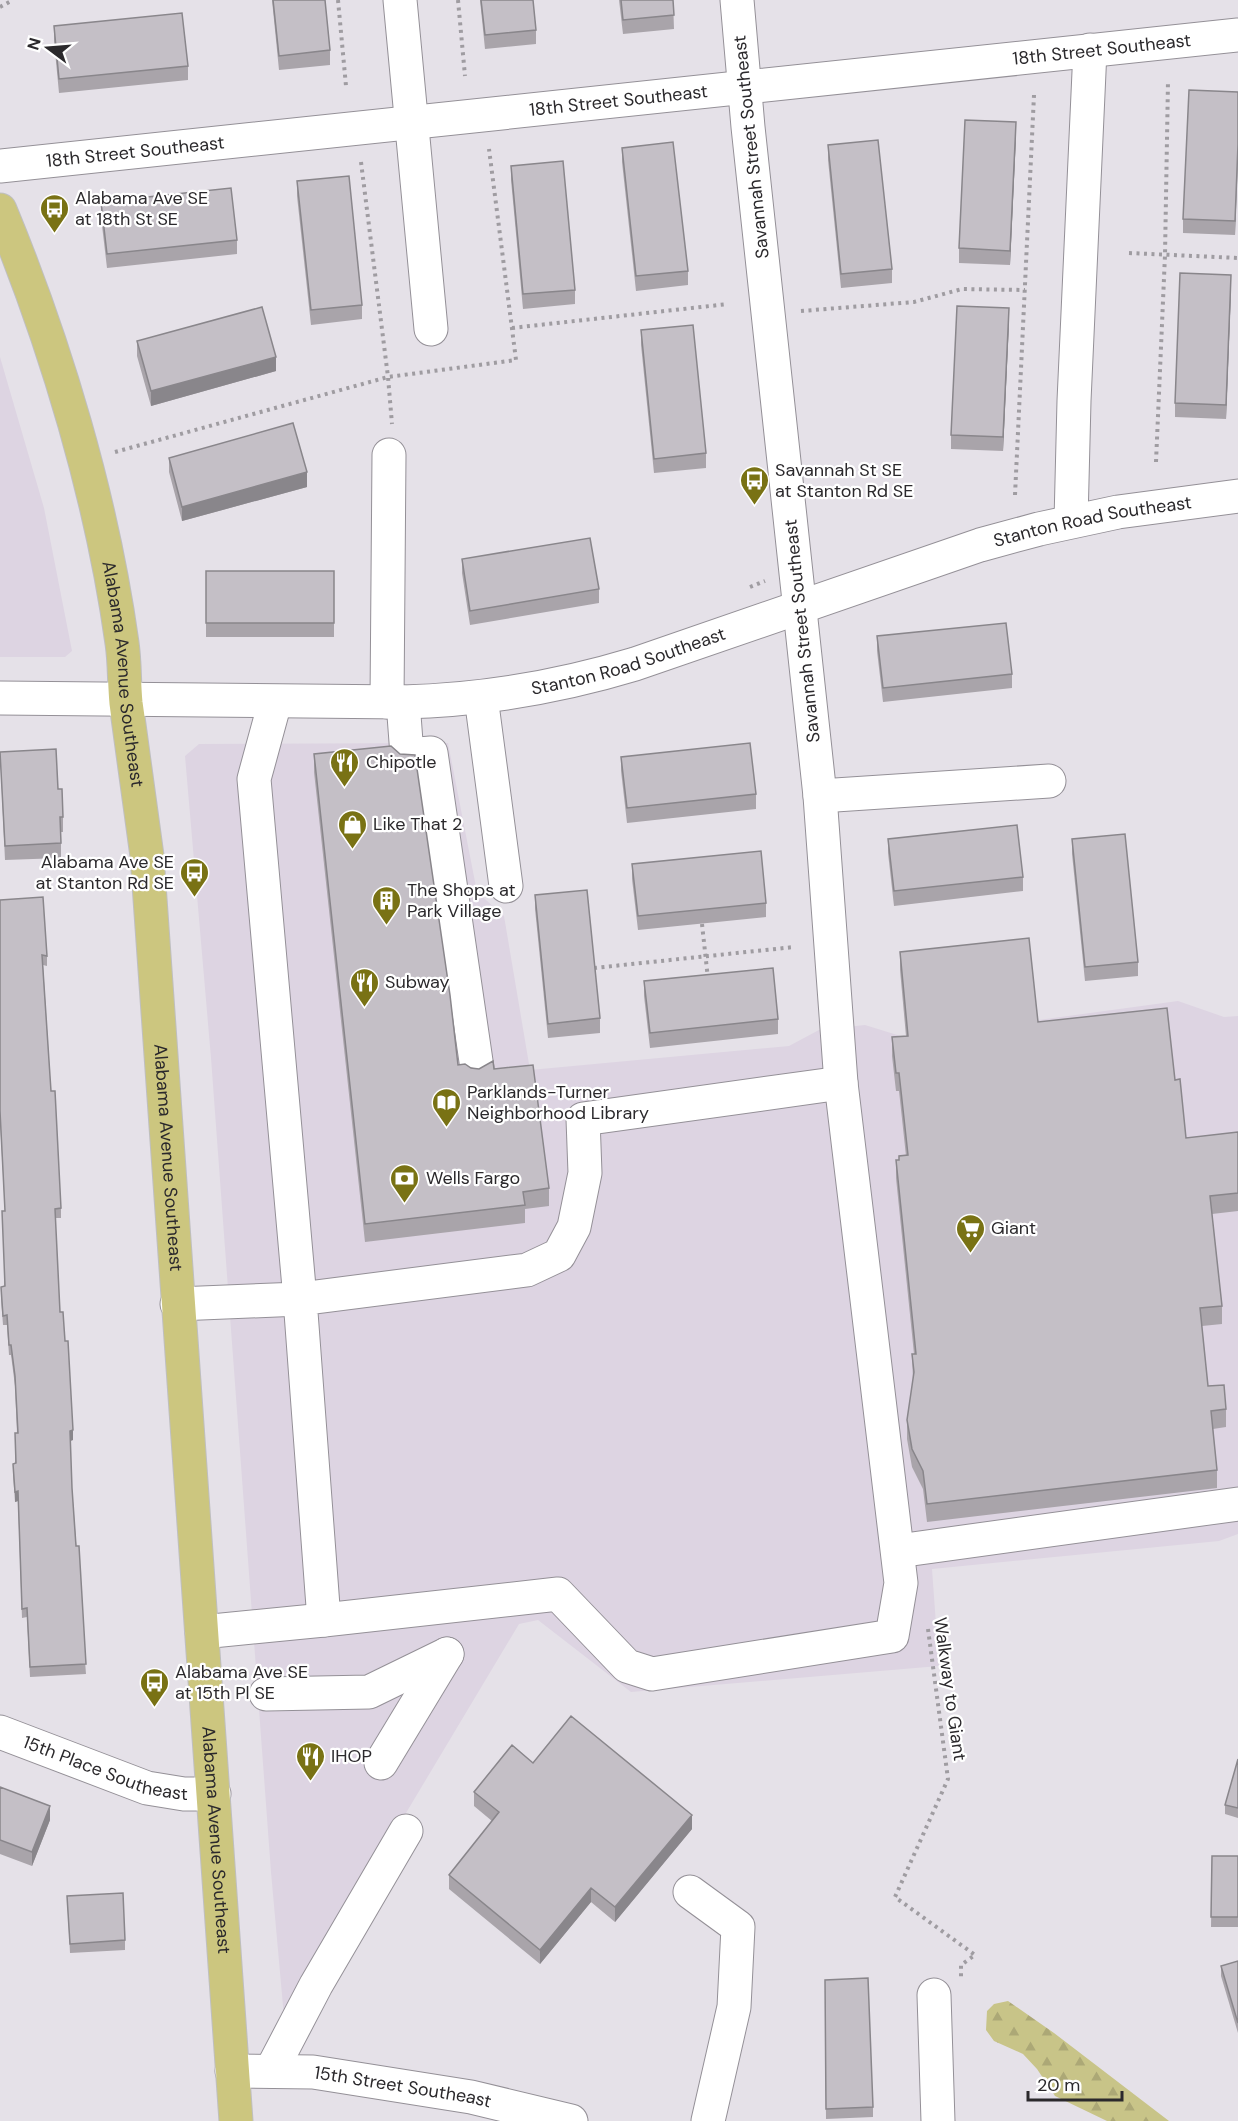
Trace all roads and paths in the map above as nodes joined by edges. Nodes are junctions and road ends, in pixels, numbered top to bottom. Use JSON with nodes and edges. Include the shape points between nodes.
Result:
{"nodes":[{"id":1,"x":13,"y":0,"type":"edge"},
{"id":2,"x":338,"y":0,"type":"edge"},
{"id":3,"x":400,"y":0,"type":"edge"},
{"id":4,"x":458,"y":0,"type":"edge"},
{"id":5,"x":737,"y":0,"type":"edge"},
{"id":6,"x":0,"y":7,"type":"edge"},
{"id":7,"x":1238,"y":35,"type":"edge"},
{"id":8,"x":1090,"y":50,"type":"junction"},
{"id":9,"x":465,"y":76,"type":"dead end"},
{"id":10,"x":1168,"y":81,"type":"dead end"},
{"id":11,"x":346,"y":86,"type":"dead end"},
{"id":12,"x":744,"y":86,"type":"junction"},
{"id":13,"x":1034,"y":95,"type":"dead end"},
{"id":14,"x":411,"y":121,"type":"junction"},
{"id":15,"x":489,"y":149,"type":"dead end"},
{"id":16,"x":361,"y":162,"type":"dead end"},
{"id":17,"x":0,"y":166,"type":"edge"},
{"id":18,"x":0,"y":210,"type":"edge"},
{"id":19,"x":1129,"y":253,"type":"dead end"},
{"id":20,"x":1165,"y":255,"type":"junction"},
{"id":21,"x":1238,"y":258,"type":"edge"},
{"id":22,"x":1025,"y":290,"type":"junction"},
{"id":23,"x":728,"y":304,"type":"dead end"},
{"id":24,"x":801,"y":311,"type":"dead end"},
{"id":25,"x":512,"y":328,"type":"junction"},
{"id":26,"x":431,"y":329,"type":"dead end"},
{"id":27,"x":388,"y":377,"type":"junction"},
{"id":28,"x":114,"y":452,"type":"dead end"},
{"id":29,"x":389,"y":455,"type":"joint"},
{"id":30,"x":1156,"y":462,"type":"dead end"},
{"id":31,"x":1015,"y":495,"type":"dead end"},
{"id":32,"x":1238,"y":496,"type":"edge"},
{"id":33,"x":1071,"y":521,"type":"junction"},
{"id":34,"x":766,"y":581,"type":"dead end"},
{"id":35,"x":750,"y":588,"type":"dead end"},
{"id":36,"x":799,"y":607,"type":"junction"},
{"id":37,"x":482,"y":697,"type":"junction"},
{"id":38,"x":0,"y":698,"type":"edge"},
{"id":39,"x":126,"y":699,"type":"junction"},
{"id":40,"x":275,"y":702,"type":"junction"},
{"id":41,"x":395,"y":702,"type":"junction"},
{"id":42,"x":1049,"y":781,"type":"dead end"},
{"id":43,"x":819,"y":796,"type":"junction"},
{"id":44,"x":506,"y":886,"type":"dead end"},
{"id":45,"x":702,"y":924,"type":"edge"},
{"id":46,"x":794,"y":947,"type":"dead end"},
{"id":47,"x":705,"y":955,"type":"junction"},
{"id":48,"x":594,"y":968,"type":"edge"},
{"id":49,"x":709,"y":989,"type":"edge"},
{"id":50,"x":477,"y":1068,"type":"edge"},
{"id":51,"x":842,"y":1083,"type":"junction"},
{"id":52,"x":300,"y":1299,"type":"junction"},
{"id":53,"x":177,"y":1304,"type":"junction"},
{"id":54,"x":1238,"y":1504,"type":"edge"},
{"id":55,"x":898,"y":1551,"type":"junction"},
{"id":56,"x":446,"y":1607,"type":"junction"},
{"id":57,"x":927,"y":1617,"type":"dead end"},
{"id":58,"x":324,"y":1620,"type":"junction"},
{"id":59,"x":202,"y":1632,"type":"junction"},
{"id":60,"x":447,"y":1654,"type":"junction"},
{"id":61,"x":266,"y":1694,"type":"dead end"},
{"id":62,"x":0,"y":1732,"type":"edge"},
{"id":63,"x":381,"y":1763,"type":"dead end"},
{"id":64,"x":214,"y":1794,"type":"junction"},
{"id":65,"x":406,"y":1831,"type":"dead end"},
{"id":66,"x":690,"y":1892,"type":"dead end"},
{"id":67,"x":948,"y":1989,"type":"joint"},
{"id":68,"x":232,"y":2071,"type":"junction"},
{"id":69,"x":271,"y":2072,"type":"junction"},
{"id":70,"x":471,"y":2109,"type":"edge"},
{"id":71,"x":236,"y":2121,"type":"edge"},
{"id":72,"x":571,"y":2121,"type":"edge"},
{"id":73,"x":708,"y":2121,"type":"edge"},
{"id":74,"x":938,"y":2121,"type":"edge"}],
"edges":[{"from":1,"to":6,"type":"path"},
{"from":2,"to":11,"type":"path"},
{"from":3,"to":14,"type":"street"},
{"from":4,"to":9,"type":"path"},
{"from":5,"to":12,"type":"street","name":"Savannah Street Southeast"},
{"from":7,"to":8,"type":"street","name":"18th Street Southeast"},
{"from":8,"to":12,"type":"street","name":"18th Street Southeast"},
{"from":8,"to":33,"type":"street"},
{"from":10,"to":20,"type":"path"},
{"from":12,"to":14,"type":"street","name":"18th Street Southeast"},
{"from":12,"to":36,"type":"street","name":"Savannah Street Southeast"},
{"from":13,"to":22,"type":"path"},
{"from":14,"to":17,"type":"street","name":"18th Street Southeast"},
{"from":14,"to":26,"type":"street"},
{"from":15,"to":25,"type":"path"},
{"from":16,"to":27,"type":"path"},
{"from":18,"to":39,"type":"main road","name":"Alabama Avenue Southeast","via":[[39,312],[85,464],[123,645]]},
{"from":19,"to":20,"type":"path"},
{"from":20,"to":21,"type":"path"},
{"from":20,"to":30,"type":"path"},
{"from":22,"to":24,"type":"path","via":[[962,289],[914,302]]},
{"from":22,"to":31,"type":"path"},
{"from":23,"to":25,"type":"path"},
{"from":25,"to":27,"type":"path","via":[[516,360]]},
{"from":27,"to":28,"type":"path"},
{"from":27,"to":29,"type":"path","via":[[394,445]]},
{"from":29,"to":41,"type":"street"},
{"from":32,"to":33,"type":"street","name":"Stanton Road Southeast"},
{"from":33,"to":36,"type":"street","name":"Stanton Road Southeast","via":[[980,545]]},
{"from":34,"to":35,"type":"path"},
{"from":36,"to":37,"type":"street","name":"Stanton Road Southeast","via":[[602,674]]},
{"from":36,"to":43,"type":"street","name":"Savannah Street Southeast"},
{"from":37,"to":41,"type":"street","name":"Stanton Road Southeast"},
{"from":37,"to":44,"type":"street"},
{"from":38,"to":39,"type":"street","name":"Stanton Road Southeast"},
{"from":39,"to":40,"type":"street","name":"Stanton Road Southeast"},
{"from":39,"to":53,"type":"main road","name":"Alabama Avenue Southeast","via":[[147,856]]},
{"from":40,"to":41,"type":"street","name":"Stanton Road Southeast"},
{"from":40,"to":52,"type":"street","via":[[254,779]]},
{"from":41,"to":50,"type":"street","via":[[407,755],[431,753]]},
{"from":42,"to":43,"type":"street"},
{"from":43,"to":51,"type":"street","name":"Savannah Street Southeast"},
{"from":45,"to":47,"type":"path"},
{"from":46,"to":47,"type":"path"},
{"from":47,"to":48,"type":"path"},
{"from":47,"to":49,"type":"path"},
{"from":51,"to":52,"type":"street","via":[[583,1119],[585,1173],[574,1227],[560,1255],[527,1270]]},
{"from":51,"to":55,"type":"street","name":"Savannah Street Southeast"},
{"from":52,"to":53,"type":"street"},
{"from":52,"to":58,"type":"street"},
{"from":53,"to":59,"type":"main road","name":"Alabama Avenue Southeast"},
{"from":54,"to":55,"type":"street"},
{"from":55,"to":56,"type":"street","name":"Savannah Street Southeast","via":[[901,1582],[892,1636],[652,1674],[627,1666],[558,1593]]},
{"from":56,"to":58,"type":"street"},
{"from":56,"to":60,"type":"street"},
{"from":57,"to":67,"type":"path","name":"Walkway to Giant","via":[[948,1779],[895,1897],[975,1954],[961,1965]]},
{"from":58,"to":59,"type":"street"},
{"from":59,"to":64,"type":"main road","name":"Alabama Avenue Southeast"},
{"from":60,"to":61,"type":"street","via":[[369,1692]]},
{"from":60,"to":63,"type":"street"},
{"from":62,"to":64,"type":"street","name":"15th Place Southeast","via":[[147,1788]]},
{"from":64,"to":68,"type":"main road","name":"Alabama Avenue Southeast"},
{"from":65,"to":69,"type":"street","via":[[316,1985]]},
{"from":66,"to":73,"type":"street","via":[[738,1927],[734,2007]]},
{"from":67,"to":74,"type":"street"},
{"from":68,"to":69,"type":"street","name":"15th Street Southeast"},
{"from":68,"to":71,"type":"main road","name":"Alabama Avenue Southeast"},
{"from":69,"to":70,"type":"street","name":"15th Street Southeast","via":[[313,2072]]},
{"from":70,"to":72,"type":"street","name":"15th Street Southeast"}]}
